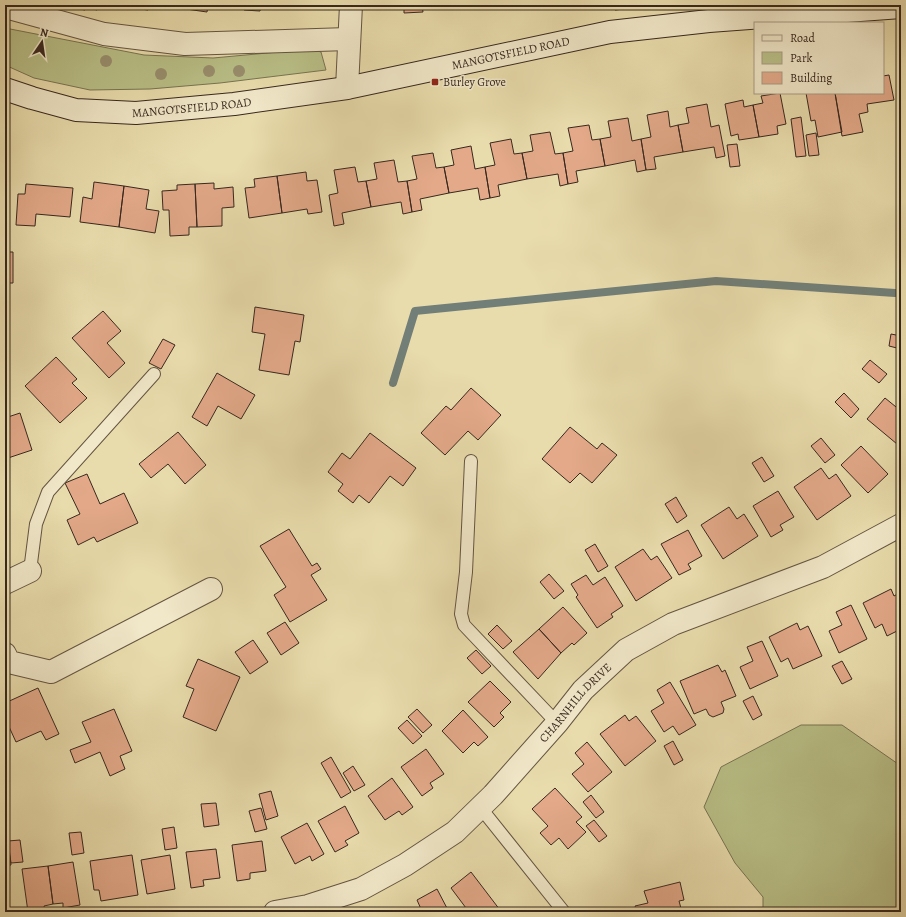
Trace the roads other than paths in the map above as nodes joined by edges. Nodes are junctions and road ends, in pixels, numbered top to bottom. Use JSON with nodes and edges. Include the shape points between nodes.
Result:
{"nodes":[{"id":1,"x":351,"y":5,"type":"edge"},
{"id":2,"x":5,"y":7,"type":"edge"},
{"id":3,"x":901,"y":7,"type":"edge"},
{"id":4,"x":348,"y":39,"type":"junction"},
{"id":5,"x":346,"y":88,"type":"junction"},
{"id":6,"x":5,"y":89,"type":"edge"},
{"id":7,"x":154,"y":374,"type":"dead end"},
{"id":8,"x":472,"y":461,"type":"dead end"},
{"id":9,"x":901,"y":526,"type":"edge"},
{"id":10,"x":30,"y":571,"type":"joint"},
{"id":11,"x":5,"y":582,"type":"edge"},
{"id":12,"x":212,"y":588,"type":"dead end"},
{"id":13,"x":5,"y":654,"type":"edge"},
{"id":14,"x":557,"y":723,"type":"junction"},
{"id":15,"x":480,"y":808,"type":"junction"},
{"id":16,"x":309,"y":909,"type":"edge"},
{"id":17,"x":275,"y":912,"type":"edge"},
{"id":18,"x":564,"y":912,"type":"edge"}],
"edges":[{"from":1,"to":4,"type":"street"},
{"from":2,"to":4,"type":"street","via":[[104,34],[185,44]]},
{"from":3,"to":5,"type":"street","name":"MANGOTSFIELD ROAD","via":[[709,21],[610,32]]},
{"from":4,"to":5,"type":"street"},
{"from":5,"to":6,"type":"street","name":"MANGOTSFIELD ROAD","via":[[234,104],[136,112],[76,110]]},
{"from":7,"to":10,"type":"lane","via":[[48,492],[36,524]]},
{"from":8,"to":14,"type":"lane","via":[[461,614],[464,625]]},
{"from":9,"to":14,"type":"street","name":"CHARNHILL DRIVE","via":[[823,567],[673,624],[626,650],[583,690]]},
{"from":10,"to":11,"type":"street"},
{"from":12,"to":13,"type":"street","via":[[51,672],[9,662]]},
{"from":14,"to":15,"type":"street","name":"CHARNHILL DRIVE"},
{"from":15,"to":16,"type":"street","name":"CHARNHILL DRIVE","via":[[455,832],[405,865],[361,889]]},
{"from":15,"to":18,"type":"lane"},
{"from":16,"to":17,"type":"street","name":"CHARNHILL DRIVE"}]}
